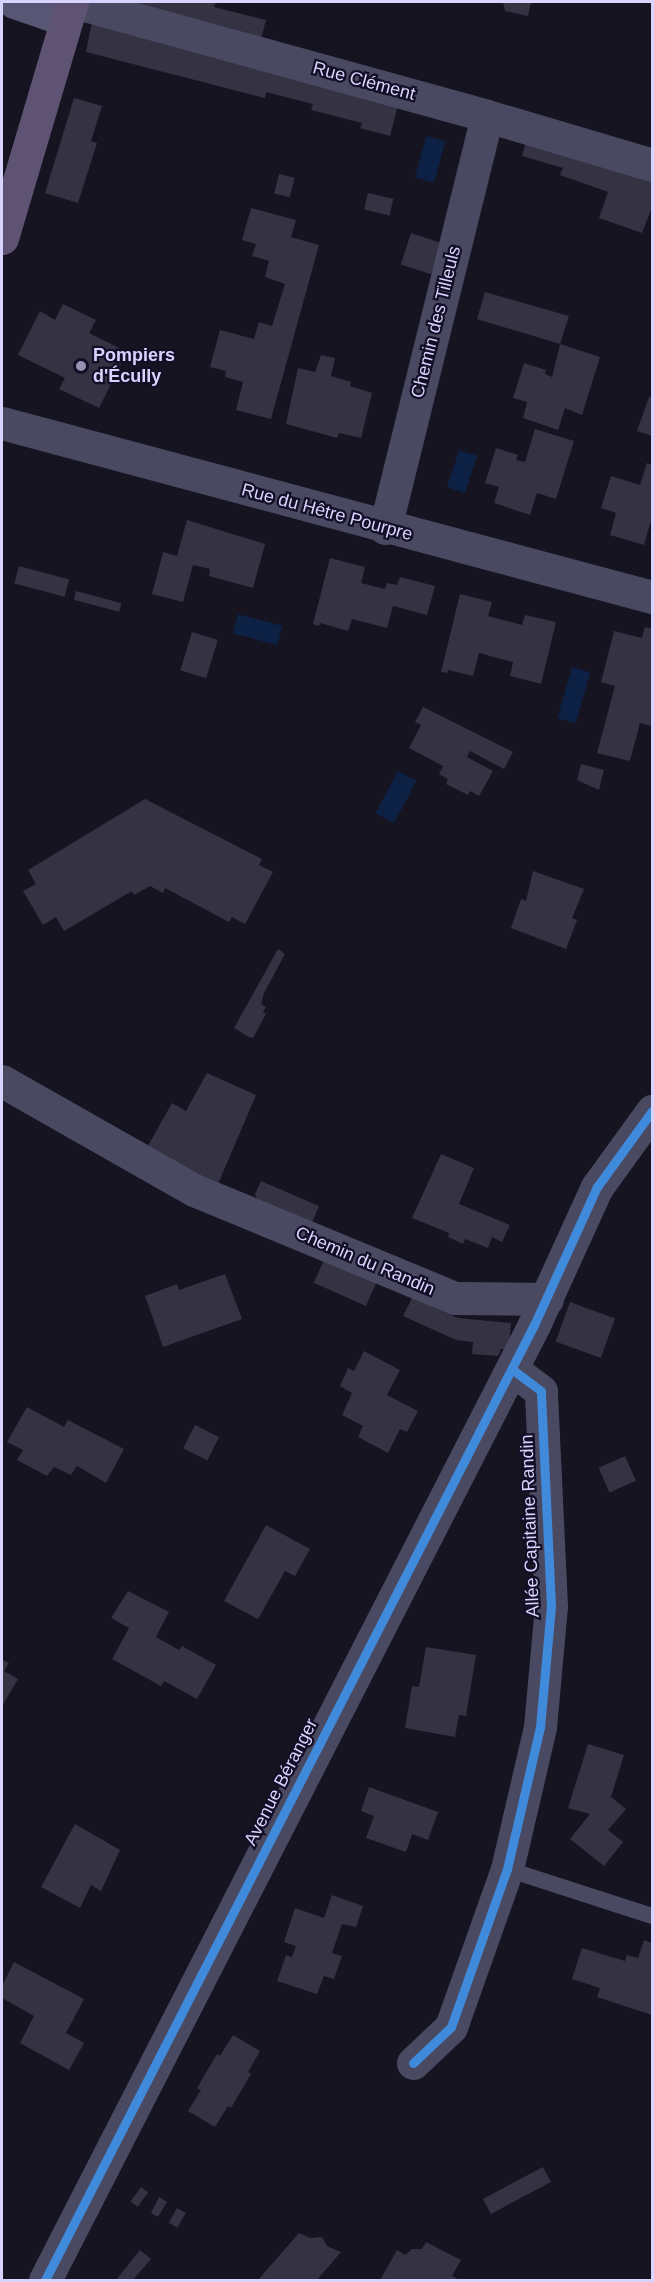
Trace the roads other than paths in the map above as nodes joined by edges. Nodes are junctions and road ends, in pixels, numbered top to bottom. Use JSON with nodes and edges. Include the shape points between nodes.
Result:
{"nodes":[{"id":1,"x":18,"y":3,"type":"edge"},
{"id":2,"x":71,"y":8,"type":"edge"},
{"id":3,"x":487,"y":116,"type":"junction"},
{"id":4,"x":652,"y":165,"type":"edge"},
{"id":5,"x":2,"y":238,"type":"edge"},
{"id":6,"x":2,"y":423,"type":"edge"},
{"id":7,"x":385,"y":528,"type":"junction"},
{"id":8,"x":652,"y":597,"type":"edge"},
{"id":9,"x":2,"y":1081,"type":"edge"},
{"id":10,"x":652,"y":1111,"type":"edge"},
{"id":11,"x":547,"y":1299,"type":"junction"},
{"id":12,"x":512,"y":1369,"type":"junction"},
{"id":13,"x":507,"y":1869,"type":"junction"},
{"id":14,"x":652,"y":1916,"type":"edge"},
{"id":15,"x":413,"y":2063,"type":"dead end"},
{"id":16,"x":45,"y":2280,"type":"edge"}],
"edges":[{"from":1,"to":2,"type":"main road"},
{"from":2,"to":3,"type":"street","name":"Rue Clément"},
{"from":2,"to":5,"type":"main road"},
{"from":3,"to":4,"type":"street","name":"Rue Clément"},
{"from":3,"to":7,"type":"street","name":"Chemin des Tilleuls"},
{"from":6,"to":7,"type":"street","name":"Rue du Hêtre Pourpre"},
{"from":7,"to":8,"type":"street","name":"Rue du Hêtre Pourpre"},
{"from":9,"to":11,"type":"street","name":"Chemin du Randin","via":[[194,1190],[454,1298]]},
{"from":10,"to":11,"type":"street","via":[[597,1187]]},
{"from":11,"to":12,"type":"street","name":"Avenue Béranger"},
{"from":12,"to":13,"type":"street","name":"Allée Capitaine Randin","via":[[541,1392],[551,1606],[540,1727]]},
{"from":12,"to":16,"type":"street","name":"Avenue Béranger"},
{"from":13,"to":14,"type":"lane"},
{"from":13,"to":15,"type":"street","name":"Allée Capitaine Randin","via":[[451,2027]]}]}
